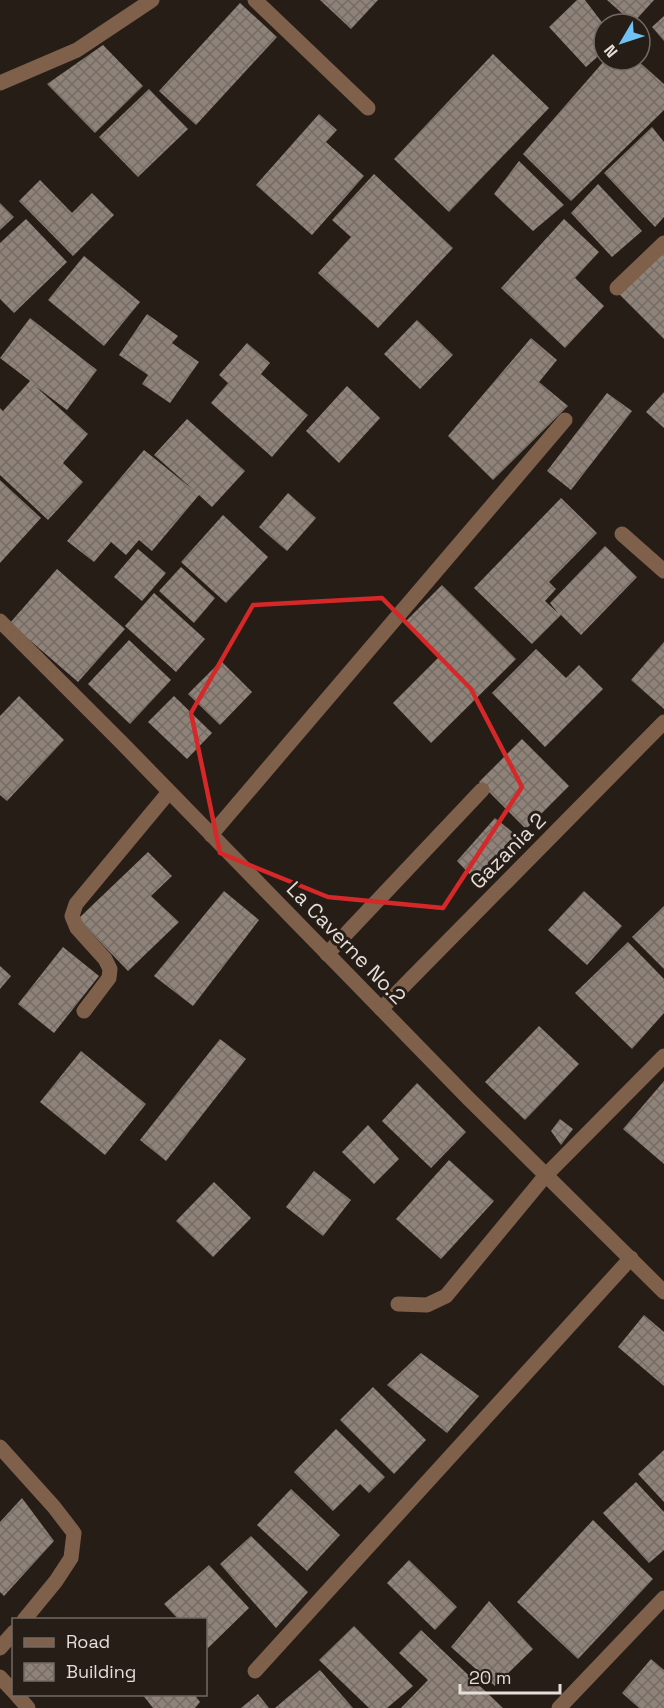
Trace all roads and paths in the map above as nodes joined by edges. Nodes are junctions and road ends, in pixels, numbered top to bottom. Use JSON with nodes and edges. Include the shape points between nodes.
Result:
{"nodes":[{"id":1,"x":152,"y":0,"type":"edge"},
{"id":2,"x":255,"y":0,"type":"edge"},
{"id":3,"x":0,"y":83,"type":"edge"},
{"id":4,"x":368,"y":108,"type":"dead end"},
{"id":5,"x":664,"y":243,"type":"edge"},
{"id":6,"x":617,"y":288,"type":"dead end"},
{"id":7,"x":565,"y":420,"type":"dead end"},
{"id":8,"x":622,"y":534,"type":"dead end"},
{"id":9,"x":664,"y":571,"type":"edge"},
{"id":10,"x":0,"y":621,"type":"edge"},
{"id":11,"x":664,"y":722,"type":"edge"},
{"id":12,"x":482,"y":790,"type":"dead end"},
{"id":13,"x":169,"y":792,"type":"junction"},
{"id":14,"x":211,"y":835,"type":"junction"},
{"id":15,"x":327,"y":954,"type":"junction"},
{"id":16,"x":381,"y":1009,"type":"junction"},
{"id":17,"x":84,"y":1011,"type":"dead end"},
{"id":18,"x":664,"y":1056,"type":"edge"},
{"id":19,"x":546,"y":1175,"type":"junction"},
{"id":20,"x":631,"y":1258,"type":"junction"},
{"id":21,"x":664,"y":1292,"type":"edge"},
{"id":22,"x":398,"y":1304,"type":"dead end"},
{"id":23,"x":0,"y":1448,"type":"edge"},
{"id":24,"x":664,"y":1598,"type":"edge"},
{"id":25,"x":26,"y":1618,"type":"edge"},
{"id":26,"x":12,"y":1634,"type":"edge"},
{"id":27,"x":0,"y":1648,"type":"edge"},
{"id":28,"x":255,"y":1671,"type":"dead end"},
{"id":29,"x":0,"y":1677,"type":"edge"},
{"id":30,"x":12,"y":1690,"type":"edge"},
{"id":31,"x":18,"y":1696,"type":"edge"},
{"id":32,"x":28,"y":1708,"type":"edge"},
{"id":33,"x":559,"y":1708,"type":"edge"}],
"edges":[{"from":1,"to":3,"type":"street","via":[[77,50]]},
{"from":2,"to":4,"type":"street"},
{"from":5,"to":6,"type":"street"},
{"from":7,"to":14,"type":"street"},
{"from":8,"to":9,"type":"street"},
{"from":10,"to":13,"type":"street","name":"La Caverne No.2"},
{"from":11,"to":16,"type":"street","name":"Gazania 2"},
{"from":12,"to":15,"type":"street"},
{"from":13,"to":14,"type":"street","name":"La Caverne No.2"},
{"from":13,"to":17,"type":"street","via":[[76,904],[72,916],[77,928],[110,969],[109,978]]},
{"from":14,"to":15,"type":"street","name":"La Caverne No.2"},
{"from":15,"to":16,"type":"street","name":"La Caverne No.2"},
{"from":16,"to":19,"type":"street","name":"La Caverne No.2"},
{"from":18,"to":19,"type":"street"},
{"from":19,"to":20,"type":"street","name":"La Caverne No.2"},
{"from":19,"to":22,"type":"street","via":[[446,1296],[427,1305]]},
{"from":20,"to":21,"type":"street","name":"La Caverne No.2"},
{"from":20,"to":28,"type":"street"},
{"from":23,"to":25,"type":"street","via":[[74,1533],[71,1558]]},
{"from":24,"to":33,"type":"street"},
{"from":26,"to":27,"type":"street"},
{"from":29,"to":30,"type":"street"},
{"from":31,"to":32,"type":"street"}]}
